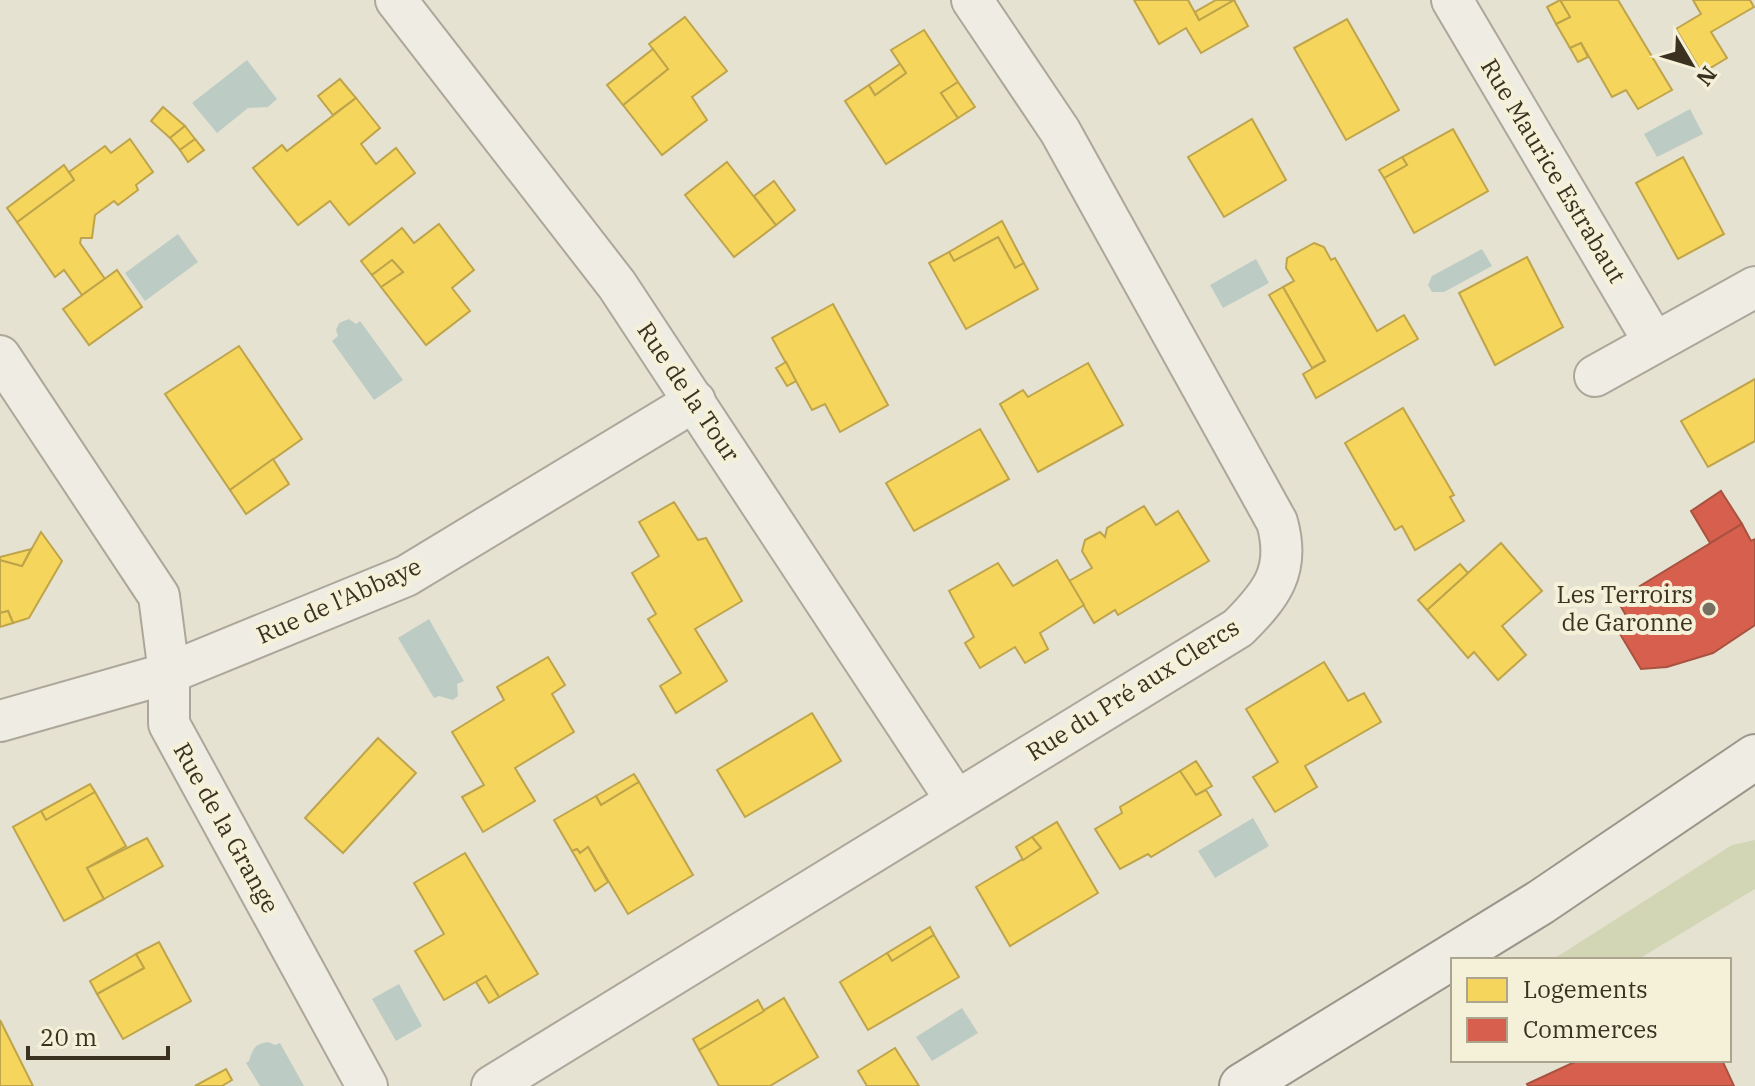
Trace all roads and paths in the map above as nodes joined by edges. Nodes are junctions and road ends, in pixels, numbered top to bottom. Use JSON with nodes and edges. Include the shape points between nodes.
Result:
{"nodes":[{"id":1,"x":396,"y":0,"type":"edge"},
{"id":2,"x":972,"y":0,"type":"edge"},
{"id":3,"x":1452,"y":0,"type":"edge"},
{"id":4,"x":1755,"y":287,"type":"edge"},
{"id":5,"x":1654,"y":342,"type":"junction"},
{"id":6,"x":0,"y":356,"type":"edge"},
{"id":7,"x":1595,"y":376,"type":"dead end"},
{"id":8,"x":695,"y":401,"type":"junction"},
{"id":9,"x":169,"y":673,"type":"junction"},
{"id":10,"x":0,"y":721,"type":"edge"},
{"id":11,"x":1755,"y":757,"type":"edge"},
{"id":12,"x":1755,"y":793,"type":"edge"},
{"id":13,"x":956,"y":800,"type":"junction"},
{"id":14,"x":1562,"y":888,"type":"junction"},
{"id":15,"x":367,"y":1086,"type":"edge"},
{"id":16,"x":492,"y":1086,"type":"edge"},
{"id":17,"x":1242,"y":1086,"type":"edge"}],
"edges":[{"from":1,"to":8,"type":"street","name":"Rue de la Tour","via":[[617,285]]},
{"from":2,"to":13,"type":"street","name":"Rue du Pré aux Clercs","via":[[1060,131],[1277,522],[1283,552],[1276,582],[1238,628]]},
{"from":3,"to":5,"type":"street","name":"Rue Maurice Estrabaut"},
{"from":4,"to":5,"type":"street"},
{"from":5,"to":7,"type":"street"},
{"from":6,"to":9,"type":"street","name":"Rue de la Grange","via":[[159,596]]},
{"from":8,"to":9,"type":"street","name":"Rue de l'Abbaye","via":[[406,576]]},
{"from":8,"to":13,"type":"street","name":"Rue de la Tour"},
{"from":9,"to":10,"type":"street","name":"Rue de l'Abbaye"},
{"from":9,"to":15,"type":"street","name":"Rue de la Grange","via":[[169,724]]},
{"from":11,"to":14,"type":"main road"},
{"from":12,"to":14,"type":"main road"},
{"from":13,"to":16,"type":"street","name":"Rue du Pré aux Clercs"},
{"from":14,"to":17,"type":"main road"}]}
